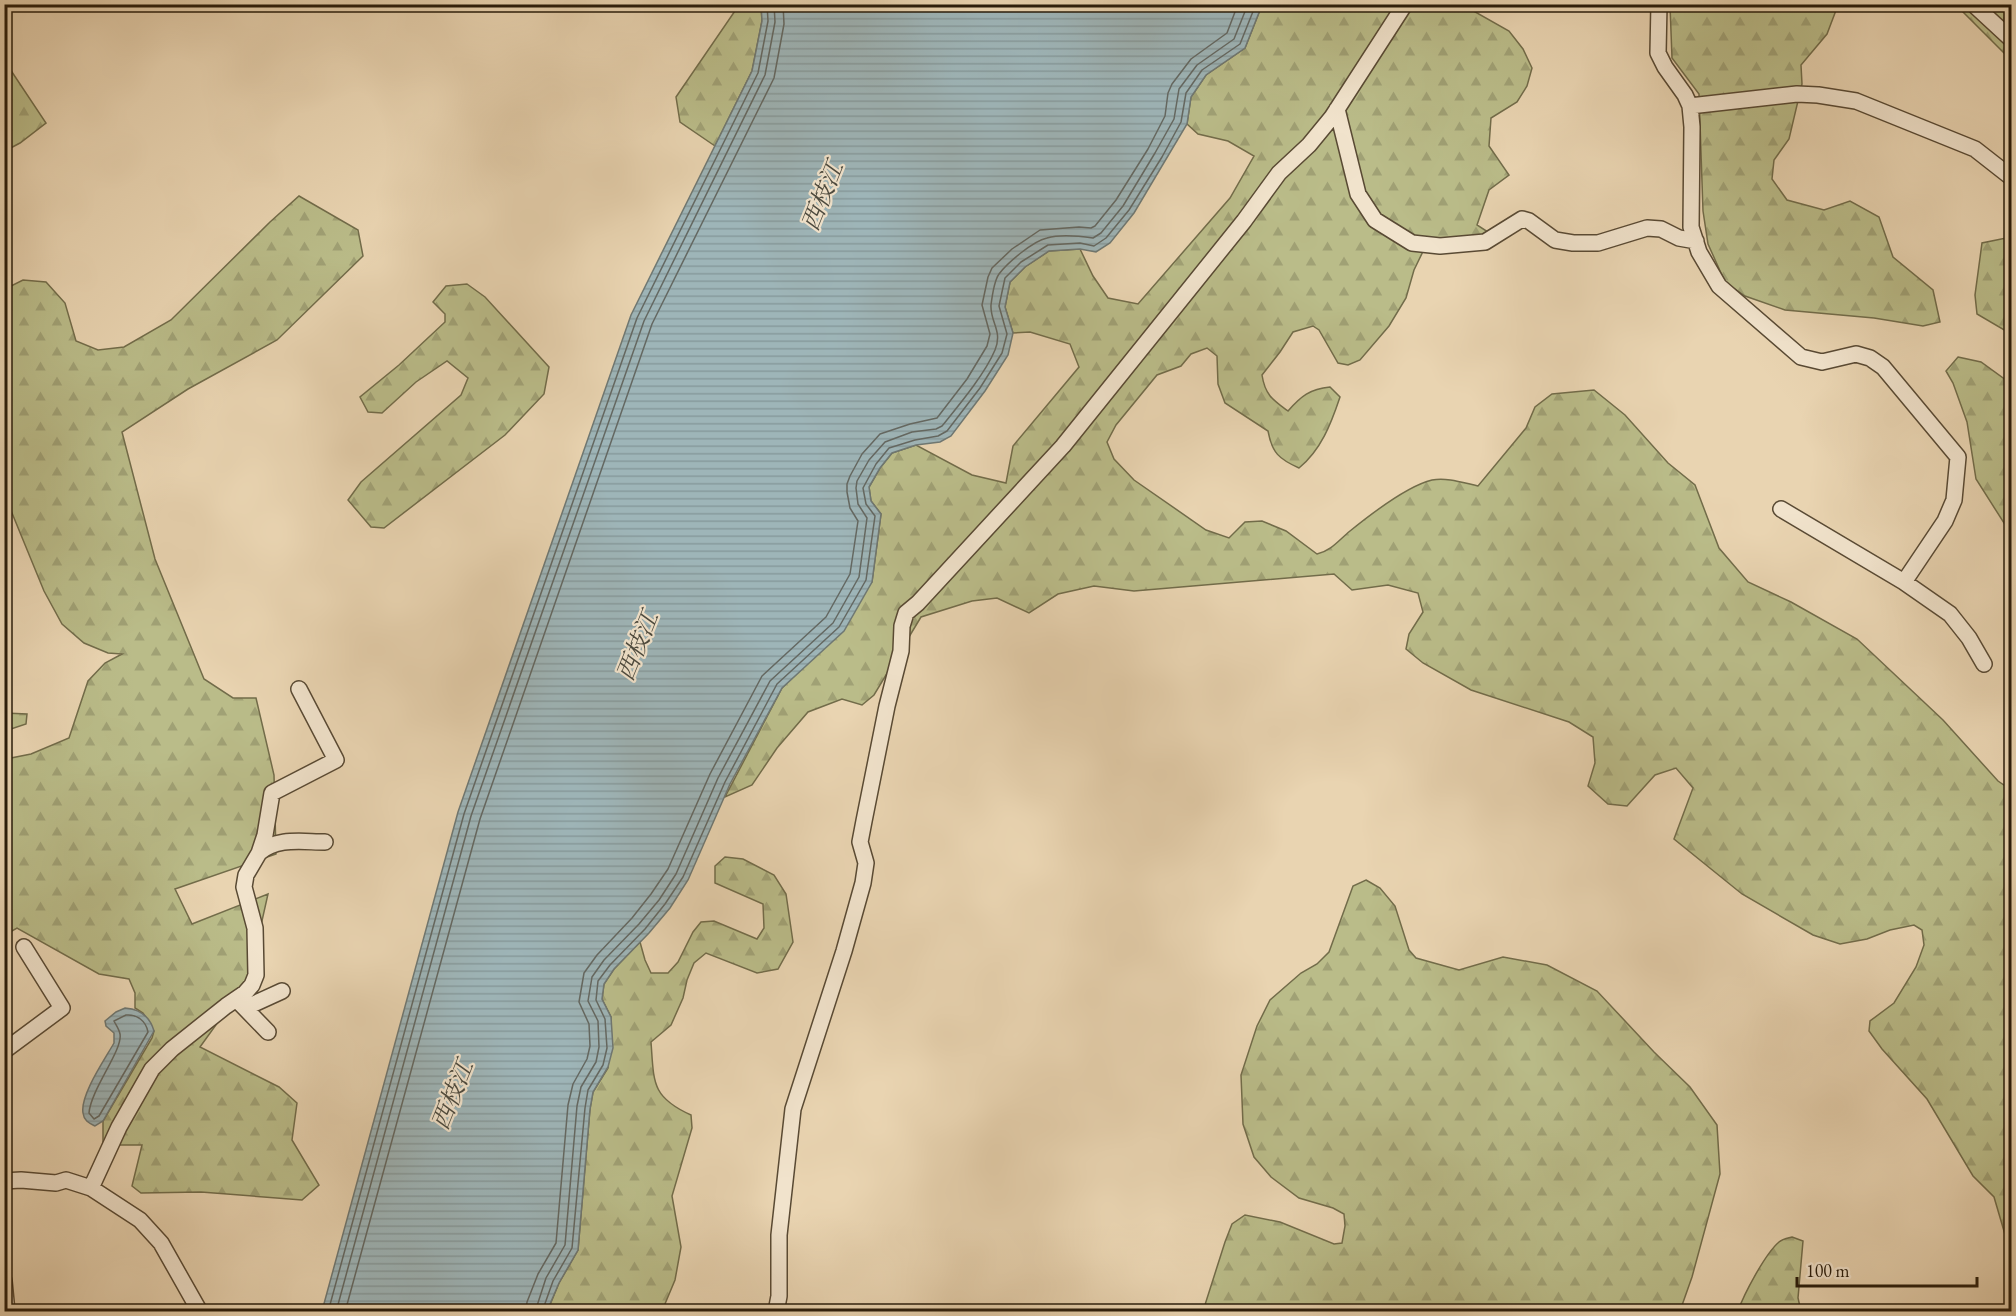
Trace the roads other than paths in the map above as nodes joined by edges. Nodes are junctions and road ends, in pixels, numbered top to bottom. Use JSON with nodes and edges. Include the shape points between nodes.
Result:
{"nodes":[{"id":1,"x":1405,"y":4,"type":"edge"},
{"id":2,"x":1659,"y":4,"type":"edge"},
{"id":3,"x":1973,"y":4,"type":"edge"},
{"id":4,"x":2012,"y":40,"type":"edge"},
{"id":5,"x":1690,"y":106,"type":"junction"},
{"id":6,"x":1337,"y":109,"type":"junction"},
{"id":7,"x":2012,"y":178,"type":"edge"},
{"id":8,"x":1696,"y":241,"type":"junction"},
{"id":9,"x":1781,"y":509,"type":"dead end"},
{"id":10,"x":1904,"y":582,"type":"junction"},
{"id":11,"x":1984,"y":664,"type":"dead end"},
{"id":12,"x":299,"y":689,"type":"dead end"},
{"id":13,"x":325,"y":842,"type":"dead end"},
{"id":14,"x":259,"y":853,"type":"junction"},
{"id":15,"x":24,"y":947,"type":"dead end"},
{"id":16,"x":282,"y":991,"type":"dead end"},
{"id":17,"x":240,"y":1004,"type":"junction"},
{"id":18,"x":268,"y":1032,"type":"dead end"},
{"id":19,"x":4,"y":1051,"type":"edge"},
{"id":20,"x":4,"y":1181,"type":"edge"},
{"id":21,"x":91,"y":1188,"type":"junction"},
{"id":22,"x":4,"y":1281,"type":"edge"},
{"id":23,"x":7,"y":1311,"type":"edge"},
{"id":24,"x":200,"y":1311,"type":"edge"},
{"id":25,"x":776,"y":1311,"type":"edge"}],
"edges":[{"from":1,"to":6,"type":"street"},
{"from":2,"to":5,"type":"street","via":[[1658,53]]},
{"from":3,"to":4,"type":"street"},
{"from":5,"to":7,"type":"street","via":[[1797,94],[1856,101],[1975,149]]},
{"from":5,"to":8,"type":"street","via":[[1691,227]]},
{"from":6,"to":8,"type":"street","via":[[1358,194],[1375,220],[1412,243],[1440,246],[1485,242],[1522,219],[1555,240],[1573,243],[1598,243],[1647,228]]},
{"from":6,"to":25,"type":"street","via":[[1309,145],[1279,173],[1063,446],[906,613],[860,842],[866,863],[863,883],[793,1109],[779,1235]]},
{"from":8,"to":10,"type":"street","via":[[1719,286],[1801,357],[1822,362],[1856,354],[1870,358],[1882,366],[1959,457],[1954,500],[1945,521]]},
{"from":9,"to":10,"type":"street"},
{"from":10,"to":11,"type":"street","via":[[1950,614]]},
{"from":12,"to":14,"type":"street","via":[[336,760],[272,793]]},
{"from":13,"to":14,"type":"street","via":[[279,842]]},
{"from":14,"to":17,"type":"street","via":[[246,875],[244,887],[255,928],[256,975]]},
{"from":15,"to":19,"type":"street","via":[[62,1008]]},
{"from":16,"to":17,"type":"street"},
{"from":17,"to":18,"type":"street"},
{"from":17,"to":21,"type":"street","via":[[172,1049],[152,1069]]},
{"from":20,"to":21,"type":"street","via":[[66,1180]]},
{"from":21,"to":24,"type":"street","via":[[140,1220],[161,1243]]},
{"from":22,"to":23,"type":"street"}]}
